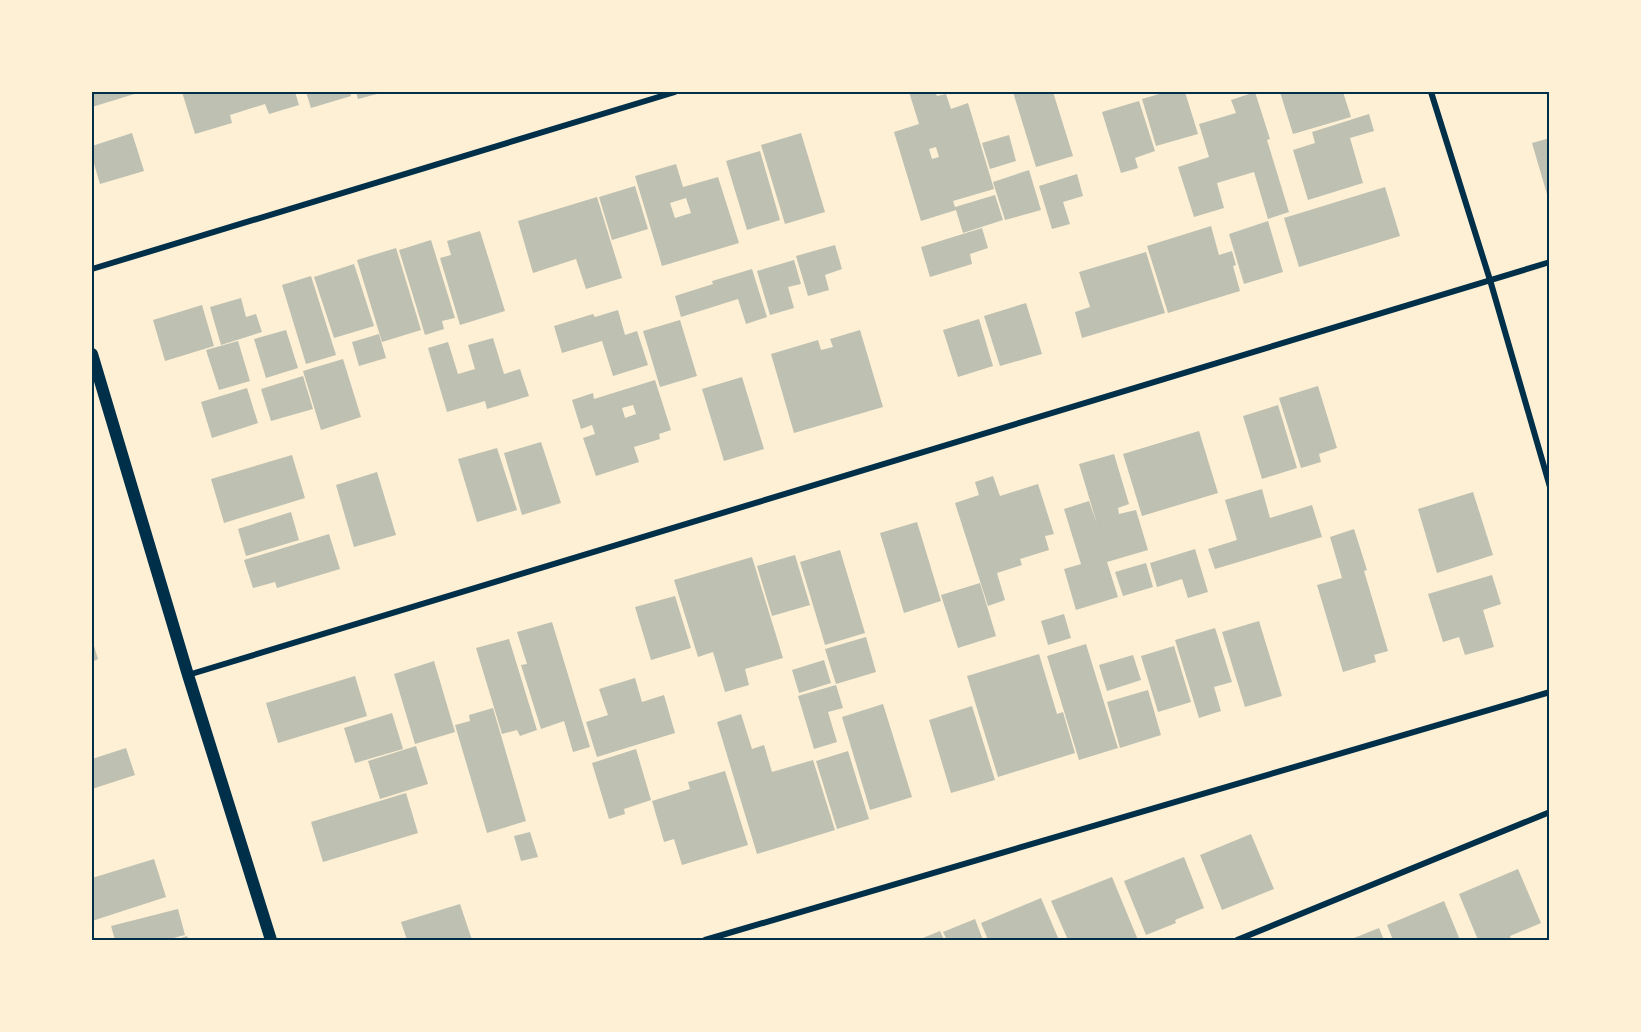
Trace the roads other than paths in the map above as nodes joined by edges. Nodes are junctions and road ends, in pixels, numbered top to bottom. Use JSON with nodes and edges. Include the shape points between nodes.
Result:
{"nodes":[{"id":1,"x":675,"y":92,"type":"edge"},
{"id":2,"x":1431,"y":92,"type":"edge"},
{"id":3,"x":1550,"y":262,"type":"edge"},
{"id":4,"x":92,"y":269,"type":"edge"},
{"id":5,"x":1490,"y":280,"type":"junction"},
{"id":6,"x":92,"y":354,"type":"edge"},
{"id":7,"x":1550,"y":488,"type":"edge"},
{"id":8,"x":188,"y":675,"type":"junction"},
{"id":9,"x":1550,"y":692,"type":"edge"},
{"id":10,"x":1550,"y":812,"type":"edge"},
{"id":11,"x":271,"y":940,"type":"edge"},
{"id":12,"x":705,"y":940,"type":"edge"},
{"id":13,"x":1237,"y":940,"type":"edge"}],
"edges":[{"from":1,"to":4,"type":"street"},
{"from":2,"to":5,"type":"street"},
{"from":3,"to":5,"type":"street"},
{"from":5,"to":7,"type":"street"},
{"from":5,"to":8,"type":"street"},
{"from":6,"to":8,"type":"main road"},
{"from":8,"to":11,"type":"main road"},
{"from":9,"to":12,"type":"street"},
{"from":10,"to":13,"type":"street"}]}
